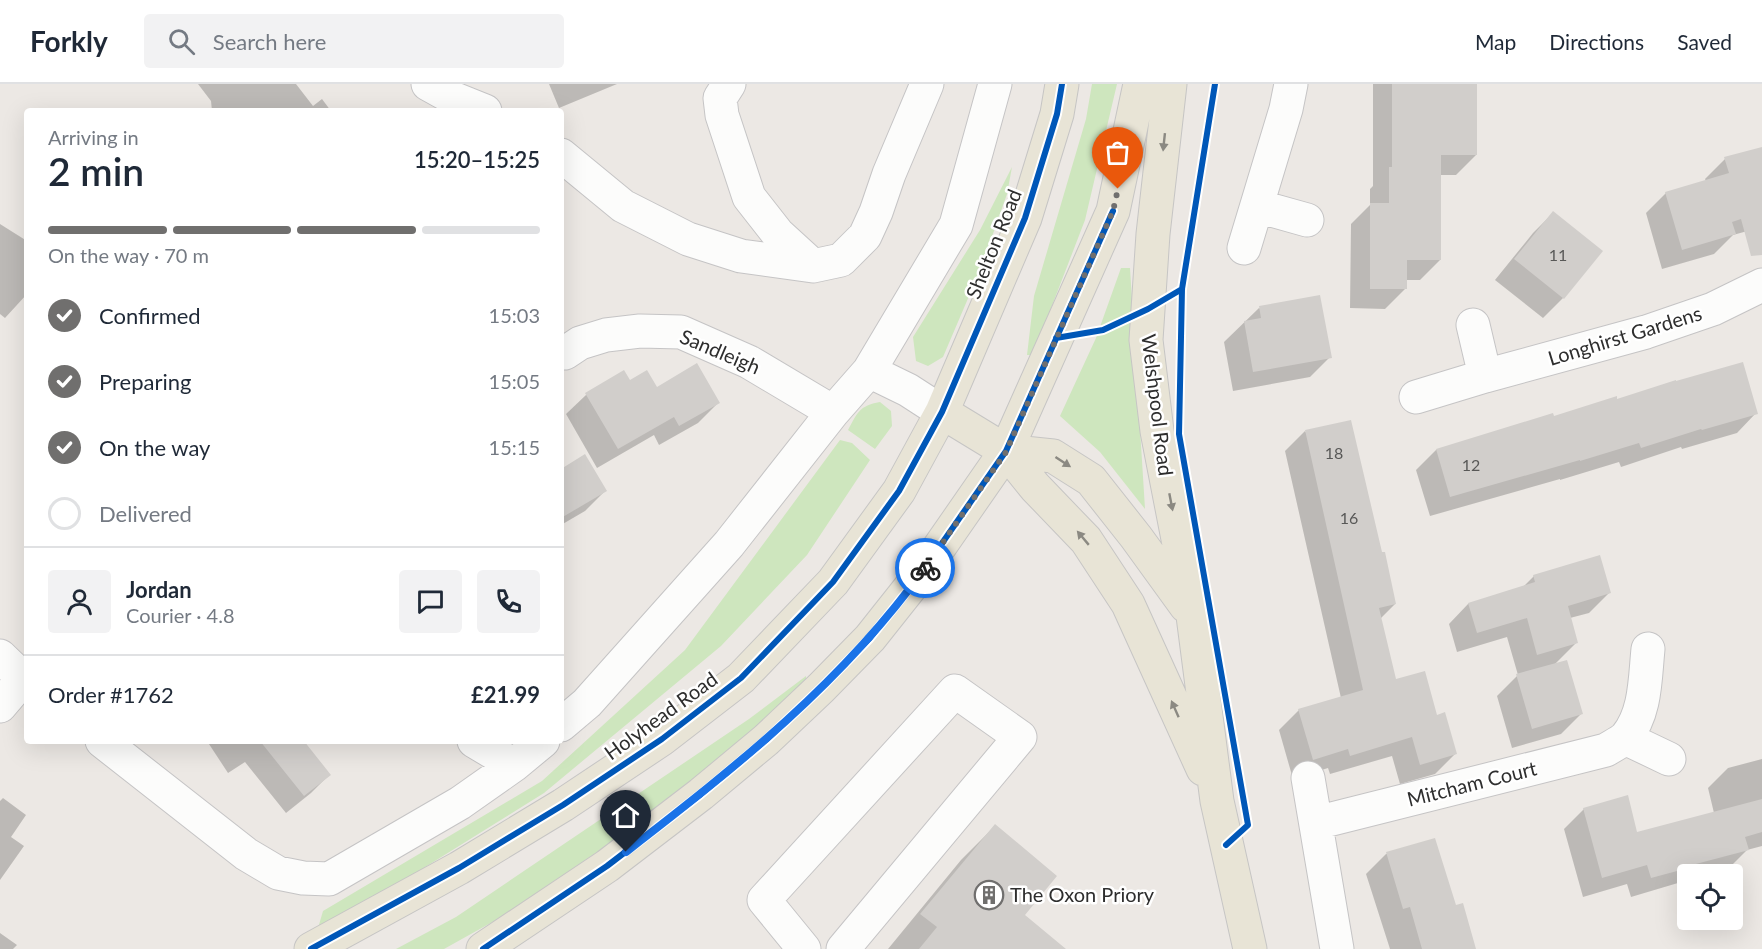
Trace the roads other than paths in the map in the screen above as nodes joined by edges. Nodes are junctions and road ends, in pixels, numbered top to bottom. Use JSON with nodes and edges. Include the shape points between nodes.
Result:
{"nodes":[{"id":1,"x":428,"y":84,"type":"edge"},
{"id":2,"x":729,"y":84,"type":"edge"},
{"id":3,"x":927,"y":84,"type":"edge"},
{"id":4,"x":995,"y":84,"type":"edge"},
{"id":5,"x":1062,"y":84,"type":"edge"},
{"id":6,"x":1140,"y":84,"type":"edge"},
{"id":7,"x":1170,"y":84,"type":"edge"},
{"id":8,"x":1291,"y":84,"type":"edge"},
{"id":9,"x":478,"y":108,"type":"edge"},
{"id":10,"x":564,"y":157,"type":"edge"},
{"id":11,"x":1257,"y":206,"type":"junction"},
{"id":12,"x":1307,"y":220,"type":"dead end"},
{"id":13,"x":1244,"y":248,"type":"dead end"},
{"id":14,"x":813,"y":266,"type":"junction"},
{"id":15,"x":1762,"y":285,"type":"edge"},
{"id":16,"x":1473,"y":325,"type":"dead end"},
{"id":17,"x":565,"y":353,"type":"dead end"},
{"id":18,"x":869,"y":371,"type":"junction"},
{"id":19,"x":1485,"y":376,"type":"junction"},
{"id":20,"x":1416,"y":397,"type":"dead end"},
{"id":21,"x":833,"y":412,"type":"junction"},
{"id":22,"x":942,"y":412,"type":"junction"},
{"id":23,"x":1006,"y":452,"type":"junction"},
{"id":24,"x":1193,"y":616,"type":"junction"},
{"id":25,"x":1648,"y":649,"type":"dead end"},
{"id":26,"x":17,"y":672,"type":"edge"},
{"id":27,"x":0,"y":706,"type":"edge"},
{"id":28,"x":564,"y":722,"type":"edge"},
{"id":29,"x":1625,"y":738,"type":"junction"},
{"id":30,"x":106,"y":744,"type":"edge"},
{"id":31,"x":479,"y":744,"type":"edge"},
{"id":32,"x":539,"y":744,"type":"edge"},
{"id":33,"x":1669,"y":759,"type":"dead end"},
{"id":34,"x":514,"y":765,"type":"junction"},
{"id":35,"x":1308,"y":778,"type":"dead end"},
{"id":36,"x":1217,"y":801,"type":"junction"},
{"id":37,"x":1316,"y":823,"type":"junction"},
{"id":38,"x":311,"y":949,"type":"edge"},
{"id":39,"x":483,"y":949,"type":"edge"},
{"id":40,"x":804,"y":949,"type":"edge"},
{"id":41,"x":843,"y":949,"type":"edge"},
{"id":42,"x":1250,"y":949,"type":"edge"},
{"id":43,"x":1337,"y":949,"type":"edge"}],
"edges":[{"from":1,"to":9,"type":"street"},
{"from":2,"to":14,"type":"street","via":[[720,98],[722,115],[749,197],[778,234]]},
{"from":3,"to":14,"type":"street","via":[[865,236],[841,260]]},
{"from":4,"to":18,"type":"street","via":[[956,225]]},
{"from":5,"to":22,"type":"main road","name":"Shelton Road","via":[[1057,114],[1025,218]]},
{"from":6,"to":23,"type":"main road","via":[[1113,211]]},
{"from":7,"to":24,"type":"main road","name":"Welshpool Road","one_way":true,"via":[[1146,340],[1157,430]]},
{"from":8,"to":11,"type":"street"},
{"from":10,"to":14,"type":"street","via":[[623,206],[688,239],[741,256]]},
{"from":11,"to":12,"type":"street"},
{"from":11,"to":13,"type":"street"},
{"from":15,"to":19,"type":"street","name":"Longhirst Gardens","via":[[1713,309],[1646,332]]},
{"from":16,"to":19,"type":"street"},
{"from":17,"to":21,"type":"street","name":"Sandleigh","via":[[580,342],[606,335],[681,332],[749,362]]},
{"from":18,"to":21,"type":"street"},
{"from":18,"to":22,"type":"street"},
{"from":19,"to":20,"type":"street","name":"Longhirst Gardens"},
{"from":21,"to":28,"type":"street","via":[[729,544],[587,703]]},
{"from":22,"to":23,"type":"main road","name":"Welshpool Road"},
{"from":22,"to":38,"type":"main road","name":"Holyhead Road","via":[[899,491],[833,582],[741,678],[563,805],[459,868]]},
{"from":23,"to":24,"type":"main road","name":"Welshpool Road","one_way":true,"via":[[1053,456],[1091,480]]},
{"from":36,"to":23,"type":"main road","name":"Welshpool Road","one_way":true,"via":[[1128,604],[1086,540]]},
{"from":23,"to":39,"type":"main road","via":[[913,584],[870,638],[821,688],[692,801],[607,866]]},
{"from":24,"to":36,"type":"main road","name":"Welshpool Road"},
{"from":25,"to":29,"type":"street","via":[[1643,699]]},
{"from":26,"to":27,"type":"street"},
{"from":29,"to":33,"type":"street"},
{"from":29,"to":37,"type":"street","name":"Mitcham Court","via":[[1606,750]]},
{"from":30,"to":34,"type":"street","via":[[246,854],[278,873],[303,878],[329,879],[460,803]]},
{"from":31,"to":34,"type":"street"},
{"from":32,"to":34,"type":"street"},
{"from":35,"to":37,"type":"street"},
{"from":36,"to":42,"type":"main road","name":"Welshpool Road"},
{"from":37,"to":43,"type":"street"},
{"from":40,"to":41,"type":"street","via":[[764,900],[955,691],[1020,737]]}]}
